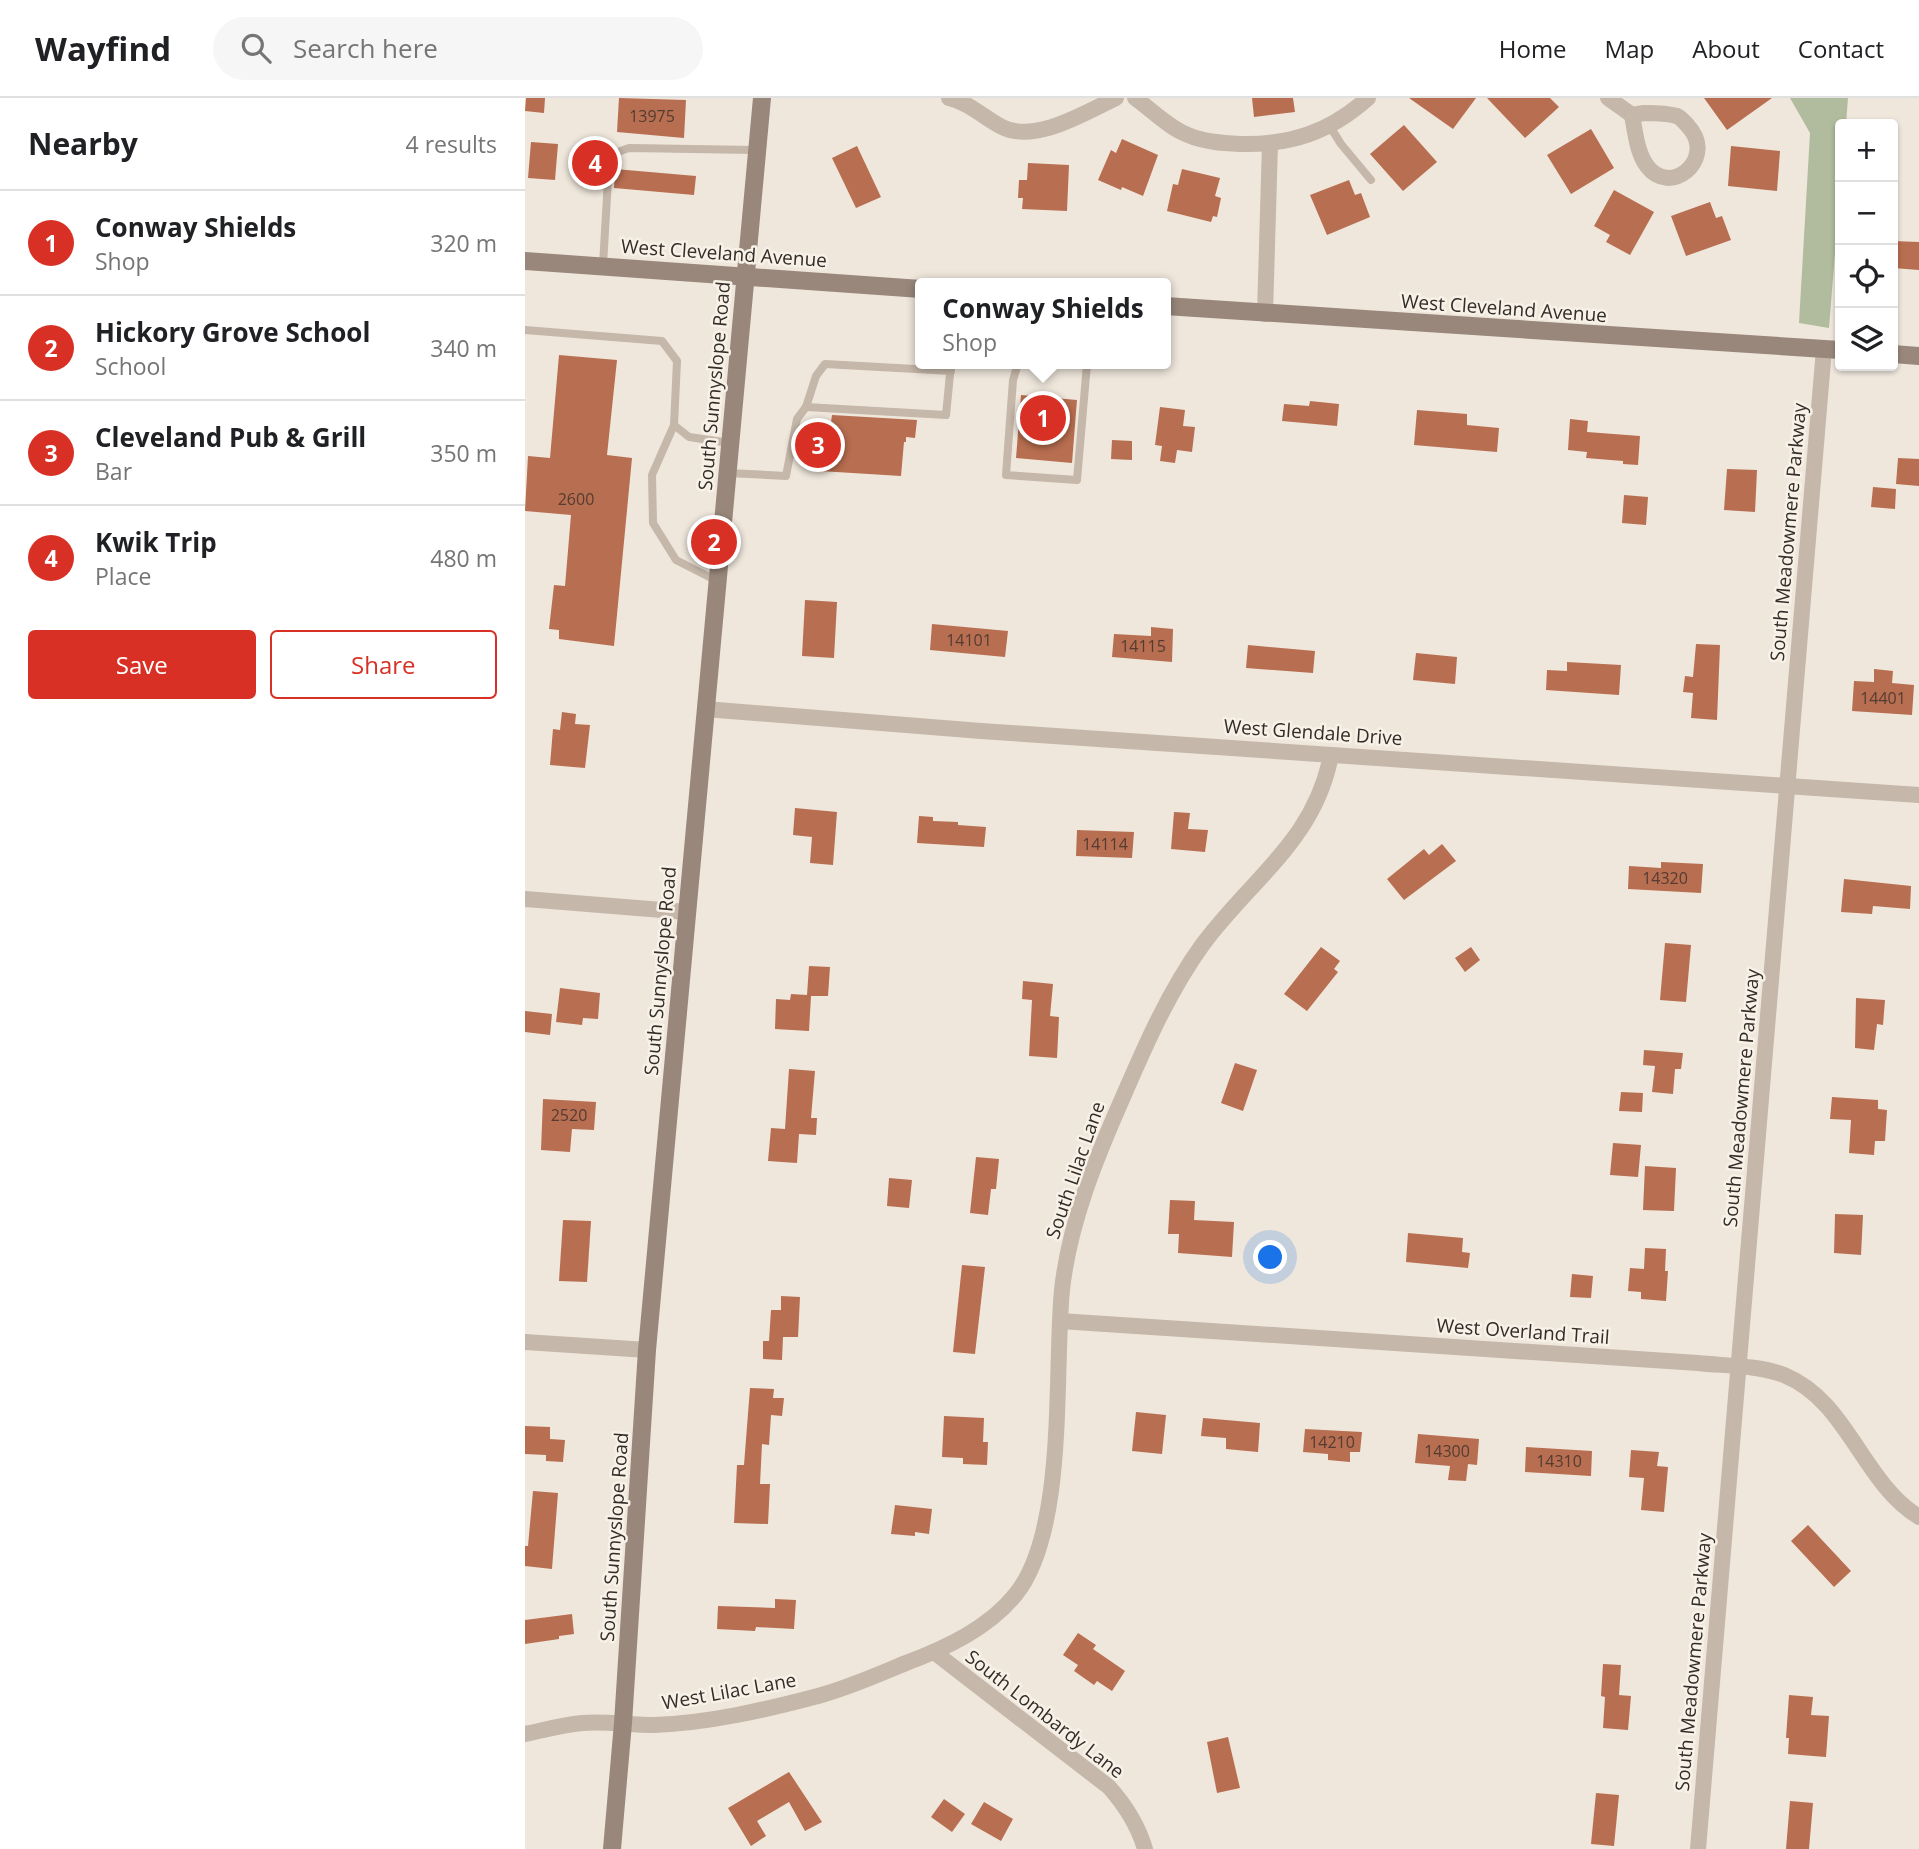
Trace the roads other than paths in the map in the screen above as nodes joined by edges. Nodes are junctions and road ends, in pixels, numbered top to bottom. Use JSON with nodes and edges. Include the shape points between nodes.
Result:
{"nodes":[{"id":1,"x":762,"y":98,"type":"edge"},
{"id":2,"x":950,"y":98,"type":"edge"},
{"id":3,"x":1116,"y":98,"type":"edge"},
{"id":4,"x":1135,"y":98,"type":"edge"},
{"id":5,"x":1368,"y":98,"type":"edge"},
{"id":6,"x":1608,"y":98,"type":"edge"},
{"id":7,"x":1632,"y":115,"type":"junction"},
{"id":8,"x":1329,"y":125,"type":"junction"},
{"id":9,"x":1270,"y":144,"type":"junction"},
{"id":10,"x":757,"y":150,"type":"junction"},
{"id":11,"x":1371,"y":180,"type":"dead end"},
{"id":12,"x":525,"y":261,"type":"edge"},
{"id":13,"x":603,"y":265,"type":"junction"},
{"id":14,"x":746,"y":275,"type":"junction"},
{"id":15,"x":915,"y":289,"type":"edge"},
{"id":16,"x":1171,"y":306,"type":"edge"},
{"id":17,"x":1265,"y":314,"type":"junction"},
{"id":18,"x":525,"y":330,"type":"edge"},
{"id":19,"x":1832,"y":350,"type":"edge"},
{"id":20,"x":1898,"y":354,"type":"edge"},
{"id":21,"x":1919,"y":356,"type":"edge"},
{"id":22,"x":915,"y":366,"type":"edge"},
{"id":23,"x":951,"y":369,"type":"edge"},
{"id":24,"x":1016,"y":369,"type":"edge"},
{"id":25,"x":1087,"y":369,"type":"edge"},
{"id":26,"x":806,"y":407,"type":"junction"},
{"id":27,"x":674,"y":425,"type":"junction"},
{"id":28,"x":730,"y":443,"type":"junction"},
{"id":29,"x":727,"y":473,"type":"junction"},
{"id":30,"x":717,"y":581,"type":"junction"},
{"id":31,"x":705,"y":709,"type":"junction"},
{"id":32,"x":1331,"y":755,"type":"junction"},
{"id":33,"x":1787,"y":786,"type":"junction"},
{"id":34,"x":1919,"y":795,"type":"edge"},
{"id":35,"x":525,"y":899,"type":"edge"},
{"id":36,"x":687,"y":912,"type":"junction"},
{"id":37,"x":1060,"y":1321,"type":"junction"},
{"id":38,"x":525,"y":1342,"type":"edge"},
{"id":39,"x":647,"y":1350,"type":"junction"},
{"id":40,"x":1740,"y":1367,"type":"junction"},
{"id":41,"x":1919,"y":1517,"type":"edge"},
{"id":42,"x":934,"y":1652,"type":"junction"},
{"id":43,"x":623,"y":1723,"type":"junction"},
{"id":44,"x":525,"y":1734,"type":"edge"},
{"id":45,"x":612,"y":1849,"type":"edge"},
{"id":46,"x":1145,"y":1849,"type":"edge"},
{"id":47,"x":1698,"y":1849,"type":"edge"}],
"edges":[{"from":1,"to":10,"type":"street","name":"South Sunnyslope Road"},
{"from":2,"to":3,"type":"street","via":[[968,104],[1005,129],[1023,132],[1063,122]]},
{"from":4,"to":9,"type":"street","via":[[1189,136],[1223,143]]},
{"from":5,"to":8,"type":"street"},
{"from":6,"to":7,"type":"street"},
{"from":7,"to":7,"type":"street","via":[[1644,164],[1654,175],[1679,177],[1691,170],[1697,158],[1696,137],[1688,126],[1678,117],[1660,113]]},
{"from":8,"to":9,"type":"street","via":[[1308,136]]},
{"from":8,"to":11,"type":"lane"},
{"from":9,"to":17,"type":"street"},
{"from":10,"to":13,"type":"lane","via":[[629,148],[612,154]]},
{"from":10,"to":14,"type":"street","name":"South Sunnyslope Road"},
{"from":12,"to":13,"type":"street","name":"West Cleveland Avenue"},
{"from":13,"to":14,"type":"street","name":"West Cleveland Avenue"},
{"from":14,"to":15,"type":"street","name":"West Cleveland Avenue"},
{"from":14,"to":28,"type":"street","name":"South Sunnyslope Road"},
{"from":16,"to":17,"type":"street","name":"West Cleveland Avenue"},
{"from":17,"to":19,"type":"street","name":"West Cleveland Avenue"},
{"from":18,"to":27,"type":"lane","via":[[662,341],[677,361]]},
{"from":19,"to":33,"type":"street","name":"South Meadowmere Parkway"},
{"from":20,"to":21,"type":"street"},
{"from":22,"to":26,"type":"lane","via":[[825,364]]},
{"from":23,"to":26,"type":"lane","via":[[946,415]]},
{"from":24,"to":25,"type":"lane","via":[[1006,475],[1077,480]]},
{"from":26,"to":29,"type":"lane","via":[[797,419],[786,476]]},
{"from":27,"to":28,"type":"lane","via":[[689,437]]},
{"from":27,"to":30,"type":"lane","via":[[652,475],[653,523],[676,559]]},
{"from":28,"to":29,"type":"street","name":"South Sunnyslope Road"},
{"from":29,"to":30,"type":"street","name":"South Sunnyslope Road"},
{"from":30,"to":31,"type":"street","name":"South Sunnyslope Road"},
{"from":31,"to":32,"type":"street","name":"West Glendale Drive"},
{"from":31,"to":36,"type":"street","name":"South Sunnyslope Road"},
{"from":32,"to":33,"type":"street","name":"West Glendale Drive"},
{"from":32,"to":37,"type":"street","name":"South Lilac Lane","via":[[1319,797],[1295,838],[1207,939],[1169,995],[1080,1211],[1065,1269]]},
{"from":33,"to":34,"type":"street","name":"West Glendale Drive"},
{"from":33,"to":40,"type":"street","name":"South Meadowmere Parkway"},
{"from":35,"to":36,"type":"street"},
{"from":36,"to":39,"type":"street","name":"South Sunnyslope Road"},
{"from":37,"to":40,"type":"street","name":"West Overland Trail"},
{"from":37,"to":42,"type":"street","name":"South Lilac Lane","via":[[1050,1498],[1035,1563],[1003,1609]]},
{"from":38,"to":39,"type":"street"},
{"from":39,"to":43,"type":"street","name":"South Sunnyslope Road"},
{"from":40,"to":41,"type":"street","name":"West Overland Trail","via":[[1782,1374],[1809,1390],[1844,1429],[1880,1482]]},
{"from":40,"to":47,"type":"street","name":"South Meadowmere Parkway"},
{"from":42,"to":43,"type":"street","name":"West Lilac Lane","via":[[849,1686],[745,1713],[655,1725]]},
{"from":42,"to":46,"type":"street","name":"South Lombardy Lane","via":[[1109,1787],[1134,1821]]},
{"from":43,"to":44,"type":"street","name":"West Lilac Lane","via":[[563,1725]]},
{"from":43,"to":45,"type":"street","name":"South Sunnyslope Road"}]}
